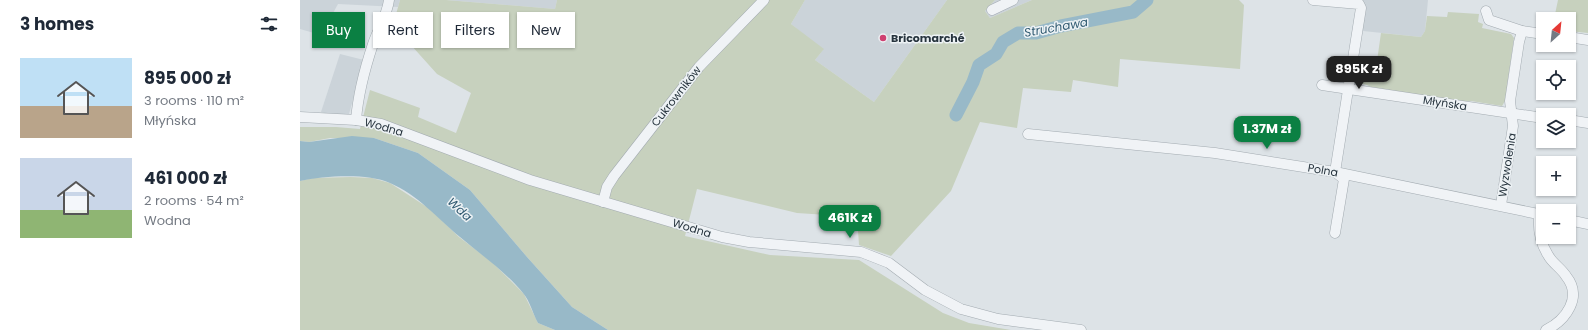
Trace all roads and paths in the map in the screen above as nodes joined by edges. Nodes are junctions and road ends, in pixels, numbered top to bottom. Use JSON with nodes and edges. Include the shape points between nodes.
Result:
{"nodes":[{"id":1,"x":389,"y":0,"type":"edge"},
{"id":2,"x":764,"y":0,"type":"edge"},
{"id":3,"x":1013,"y":0,"type":"edge"},
{"id":4,"x":1313,"y":0,"type":"edge"},
{"id":5,"x":992,"y":10,"type":"dead end"},
{"id":6,"x":1486,"y":11,"type":"dead end"},
{"id":7,"x":1522,"y":31,"type":"junction"},
{"id":8,"x":1536,"y":33,"type":"edge"},
{"id":9,"x":1576,"y":38,"type":"edge"},
{"id":10,"x":1588,"y":40,"type":"edge"},
{"id":11,"x":1322,"y":85,"type":"dead end"},
{"id":12,"x":1348,"y":88,"type":"junction"},
{"id":13,"x":1510,"y":113,"type":"junction"},
{"id":14,"x":300,"y":117,"type":"edge"},
{"id":15,"x":1536,"y":117,"type":"edge"},
{"id":16,"x":356,"y":120,"type":"junction"},
{"id":17,"x":1576,"y":121,"type":"edge"},
{"id":18,"x":1588,"y":122,"type":"edge"},
{"id":19,"x":1028,"y":134,"type":"dead end"},
{"id":20,"x":1335,"y":172,"type":"junction"},
{"id":21,"x":603,"y":202,"type":"junction"},
{"id":22,"x":1501,"y":205,"type":"junction"},
{"id":23,"x":1536,"y":213,"type":"edge"},
{"id":24,"x":1576,"y":221,"type":"edge"},
{"id":25,"x":1588,"y":224,"type":"edge"},
{"id":26,"x":1335,"y":233,"type":"dead end"},
{"id":27,"x":1542,"y":244,"type":"edge"},
{"id":28,"x":1081,"y":330,"type":"edge"},
{"id":29,"x":1546,"y":330,"type":"edge"}],
"edges":[{"from":1,"to":16,"type":"street","via":[[373,44],[358,100]]},
{"from":2,"to":21,"type":"street","name":"Cukrowników","via":[[699,67],[614,176],[607,187]]},
{"from":3,"to":5,"type":"street"},
{"from":4,"to":12,"type":"street","via":[[1359,4],[1361,8]]},
{"from":6,"to":7,"type":"street","via":[[1489,20]]},
{"from":7,"to":8,"type":"street"},
{"from":7,"to":13,"type":"street","name":"Wyzwolenia"},
{"from":9,"to":10,"type":"street"},
{"from":11,"to":12,"type":"street","name":"Młyńska"},
{"from":12,"to":13,"type":"street","name":"Młyńska"},
{"from":12,"to":20,"type":"street"},
{"from":13,"to":15,"type":"street","name":"Młyńska"},
{"from":13,"to":22,"type":"street","name":"Wyzwolenia","via":[[1513,126]]},
{"from":14,"to":16,"type":"street","name":"Wodna"},
{"from":16,"to":21,"type":"street","name":"Wodna","via":[[385,125],[503,171]]},
{"from":17,"to":18,"type":"street"},
{"from":19,"to":20,"type":"street","name":"Polna","via":[[1215,152]]},
{"from":20,"to":22,"type":"street","name":"Polna"},
{"from":20,"to":26,"type":"street","via":[[1344,179]]},
{"from":21,"to":28,"type":"street","name":"Wodna","via":[[735,239],[861,252],[889,263],[925,290],[961,309],[998,319]]},
{"from":22,"to":23,"type":"street","name":"Polna"},
{"from":24,"to":25,"type":"street"},
{"from":27,"to":29,"type":"street","via":[[1548,256],[1567,276],[1573,297],[1561,321]]}]}
